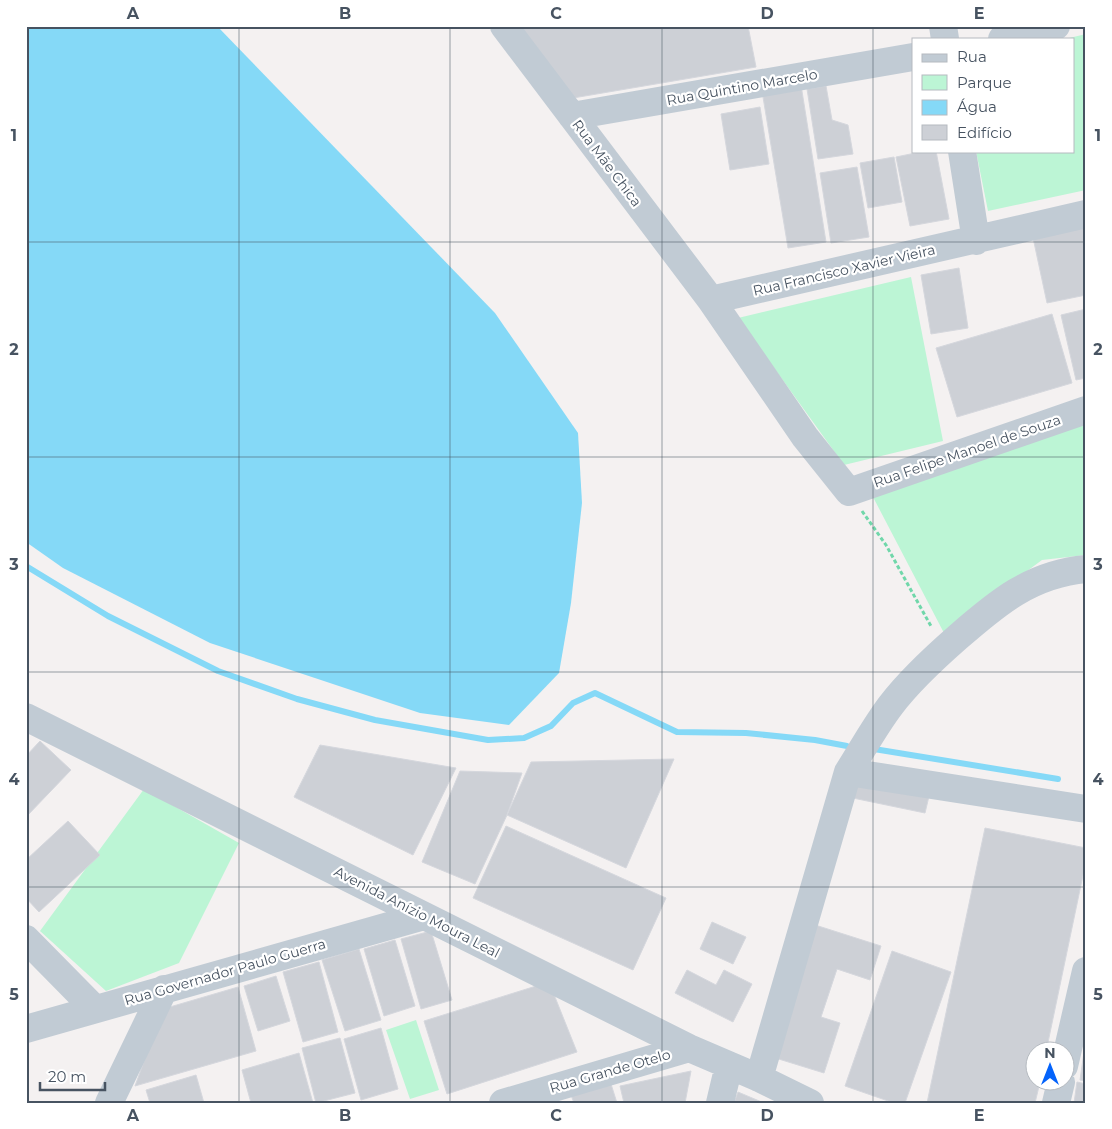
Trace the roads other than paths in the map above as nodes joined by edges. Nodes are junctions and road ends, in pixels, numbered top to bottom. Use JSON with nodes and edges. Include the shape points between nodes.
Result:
{"nodes":[{"id":1,"x":504,"y":26,"type":"edge"},
{"id":2,"x":1056,"y":26,"type":"edge"},
{"id":3,"x":1006,"y":38,"type":"edge"},
{"id":4,"x":912,"y":57,"type":"edge"},
{"id":5,"x":572,"y":116,"type":"junction"},
{"id":6,"x":962,"y":152,"type":"edge"},
{"id":7,"x":1086,"y":214,"type":"edge"},
{"id":8,"x":976,"y":241,"type":"junction"},
{"id":9,"x":711,"y":300,"type":"junction"},
{"id":10,"x":1086,"y":410,"type":"edge"},
{"id":11,"x":849,"y":492,"type":"joint"},
{"id":12,"x":1086,"y":569,"type":"edge"},
{"id":13,"x":26,"y":717,"type":"edge"},
{"id":14,"x":848,"y":772,"type":"junction"},
{"id":15,"x":1086,"y":809,"type":"edge"},
{"id":16,"x":424,"y":916,"type":"junction"},
{"id":17,"x":26,"y":939,"type":"edge"},
{"id":18,"x":1086,"y":971,"type":"edge"},
{"id":19,"x":164,"y":990,"type":"junction"},
{"id":20,"x":95,"y":1009,"type":"junction"},
{"id":21,"x":26,"y":1028,"type":"edge"},
{"id":22,"x":1070,"y":1042,"type":"edge"},
{"id":23,"x":689,"y":1048,"type":"junction"},
{"id":24,"x":730,"y":1065,"type":"junction"},
{"id":25,"x":759,"y":1078,"type":"junction"},
{"id":26,"x":109,"y":1103,"type":"edge"},
{"id":27,"x":503,"y":1103,"type":"edge"},
{"id":28,"x":720,"y":1103,"type":"edge"},
{"id":29,"x":810,"y":1103,"type":"edge"}],
"edges":[{"from":1,"to":5,"type":"street","name":"Rua Mãe Chica"},
{"from":2,"to":3,"type":"street"},
{"from":4,"to":5,"type":"street","name":"Rua Quintino Marcelo"},
{"from":5,"to":9,"type":"street","name":"Rua Mãe Chica"},
{"from":6,"to":8,"type":"street"},
{"from":7,"to":8,"type":"street","name":"Rua Francisco Xavier Vieira"},
{"from":8,"to":9,"type":"street","name":"Rua Francisco Xavier Vieira"},
{"from":9,"to":11,"type":"street","name":"Rua Mãe Chica","via":[[805,437]]},
{"from":10,"to":11,"type":"street","name":"Rua Felipe Manoel de Souza"},
{"from":12,"to":14,"type":"street","via":[[1029,584],[1007,596],[942,651],[891,705]]},
{"from":13,"to":16,"type":"street","name":"Avenida Anízio Moura Leal"},
{"from":14,"to":15,"type":"street"},
{"from":14,"to":25,"type":"street"},
{"from":16,"to":19,"type":"street","name":"Rua Governador Paulo Guerra"},
{"from":16,"to":23,"type":"street","name":"Avenida Anízio Moura Leal"},
{"from":17,"to":20,"type":"street"},
{"from":18,"to":22,"type":"street"},
{"from":19,"to":20,"type":"street","name":"Rua Governador Paulo Guerra"},
{"from":19,"to":26,"type":"street"},
{"from":20,"to":21,"type":"street","name":"Rua Governador Paulo Guerra"},
{"from":23,"to":24,"type":"street","name":"Avenida Anízio Moura Leal"},
{"from":23,"to":27,"type":"street","name":"Rua Grande Otelo"},
{"from":24,"to":25,"type":"street","name":"Avenida Anízio Moura Leal"},
{"from":24,"to":28,"type":"street"},
{"from":25,"to":29,"type":"street","name":"Avenida Anízio Moura Leal"}]}
